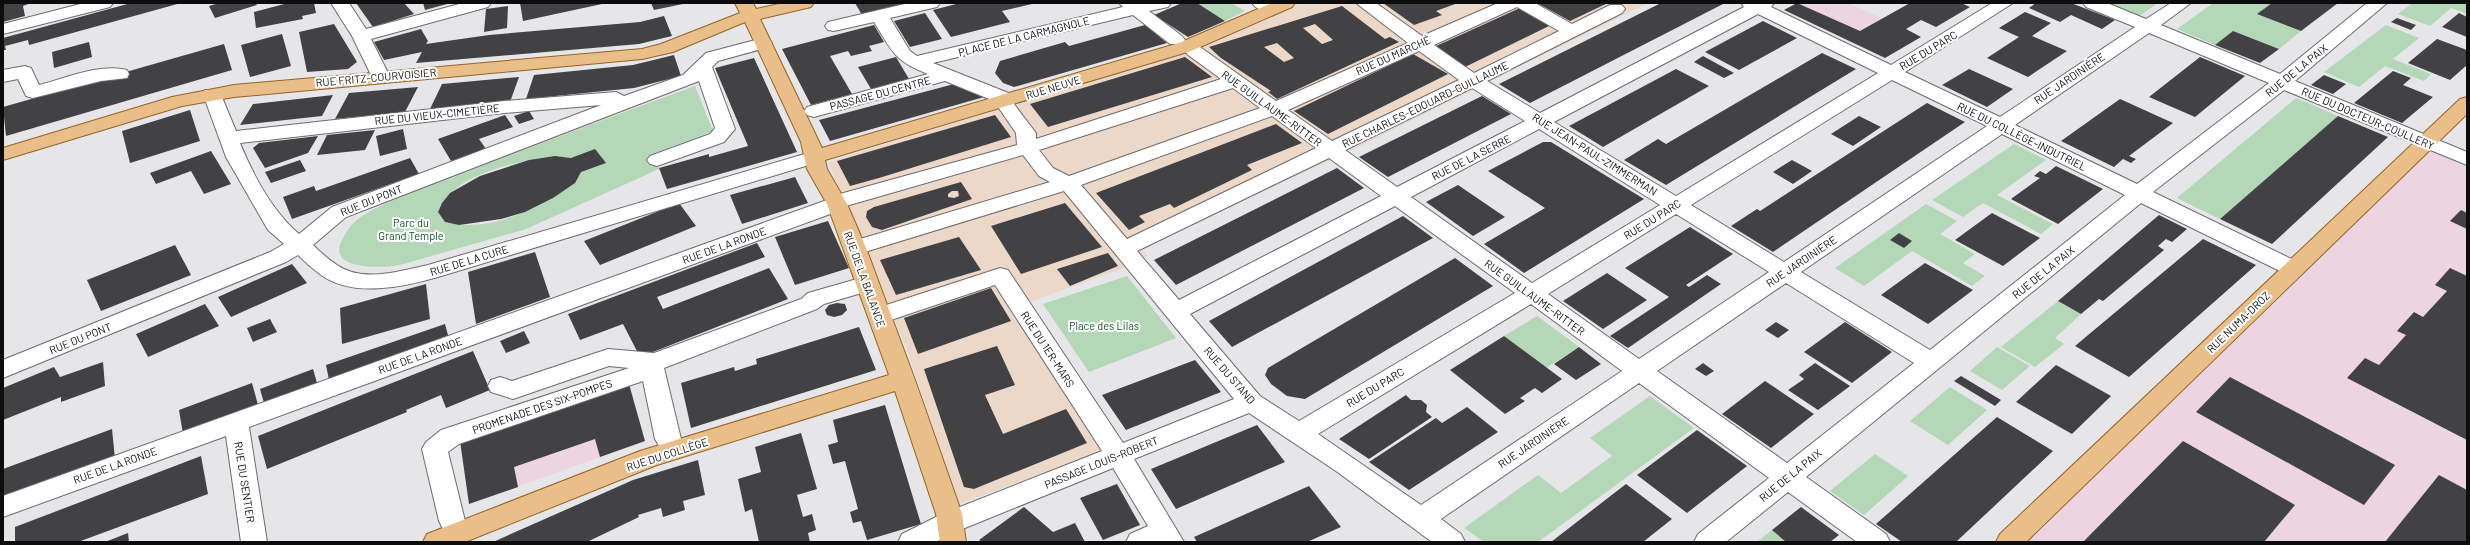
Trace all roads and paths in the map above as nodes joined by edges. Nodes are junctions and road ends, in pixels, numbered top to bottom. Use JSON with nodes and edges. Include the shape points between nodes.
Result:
{"nodes":[{"id":1,"x":104,"y":3,"type":"edge"},
{"id":2,"x":340,"y":3,"type":"edge"},
{"id":3,"x":482,"y":3,"type":"edge"},
{"id":4,"x":805,"y":3,"type":"edge"},
{"id":5,"x":931,"y":3,"type":"edge"},
{"id":6,"x":1162,"y":3,"type":"edge"},
{"id":7,"x":1286,"y":3,"type":"edge"},
{"id":8,"x":1365,"y":3,"type":"edge"},
{"id":9,"x":1512,"y":3,"type":"edge"},
{"id":10,"x":1522,"y":3,"type":"edge"},
{"id":11,"x":2004,"y":3,"type":"edge"},
{"id":12,"x":2092,"y":3,"type":"edge"},
{"id":13,"x":2182,"y":3,"type":"edge"},
{"id":14,"x":2378,"y":3,"type":"edge"},
{"id":15,"x":1758,"y":4,"type":"edge"},
{"id":16,"x":1131,"y":6,"type":"edge"},
{"id":17,"x":1616,"y":8,"type":"dead end"},
{"id":18,"x":747,"y":9,"type":"edge"},
{"id":19,"x":879,"y":15,"type":"junction"},
{"id":20,"x":834,"y":26,"type":"dead end"},
{"id":21,"x":2148,"y":26,"type":"junction"},
{"id":22,"x":3,"y":30,"type":"edge"},
{"id":23,"x":1572,"y":31,"type":"junction"},
{"id":24,"x":361,"y":36,"type":"junction"},
{"id":25,"x":1176,"y":40,"type":"dead end"},
{"id":26,"x":763,"y":44,"type":"junction"},
{"id":27,"x":1418,"y":44,"type":"junction"},
{"id":28,"x":1194,"y":51,"type":"dead end"},
{"id":29,"x":914,"y":62,"type":"junction"},
{"id":30,"x":703,"y":66,"type":"junction"},
{"id":31,"x":1891,"y":72,"type":"junction"},
{"id":32,"x":120,"y":74,"type":"dead end"},
{"id":33,"x":946,"y":75,"type":"junction"},
{"id":34,"x":3,"y":76,"type":"edge"},
{"id":35,"x":381,"y":77,"type":"junction"},
{"id":36,"x":1474,"y":80,"type":"junction"},
{"id":37,"x":1235,"y":81,"type":"junction"},
{"id":38,"x":2282,"y":82,"type":"junction"},
{"id":39,"x":212,"y":94,"type":"junction"},
{"id":40,"x":645,"y":95,"type":"junction"},
{"id":41,"x":1006,"y":101,"type":"junction"},
{"id":42,"x":2467,"y":103,"type":"edge"},
{"id":43,"x":814,"y":111,"type":"dead end"},
{"id":44,"x":1280,"y":113,"type":"junction"},
{"id":45,"x":1541,"y":121,"type":"junction"},
{"id":46,"x":1999,"y":126,"type":"junction"},
{"id":47,"x":230,"y":138,"type":"junction"},
{"id":48,"x":1026,"y":140,"type":"junction"},
{"id":49,"x":2426,"y":142,"type":"junction"},
{"id":50,"x":1330,"y":150,"type":"junction"},
{"id":51,"x":3,"y":154,"type":"edge"},
{"id":52,"x":815,"y":157,"type":"junction"},
{"id":53,"x":2467,"y":159,"type":"edge"},
{"id":54,"x":657,"y":160,"type":"dead end"},
{"id":55,"x":1075,"y":190,"type":"junction"},
{"id":56,"x":2140,"y":194,"type":"junction"},
{"id":57,"x":1396,"y":196,"type":"junction"},
{"id":58,"x":836,"y":203,"type":"junction"},
{"id":59,"x":1676,"y":204,"type":"junction"},
{"id":60,"x":299,"y":245,"type":"junction"},
{"id":61,"x":854,"y":248,"type":"junction"},
{"id":62,"x":1124,"y":249,"type":"junction"},
{"id":63,"x":2294,"y":269,"type":"junction"},
{"id":64,"x":1784,"y":272,"type":"junction"},
{"id":65,"x":857,"y":287,"type":"dead end"},
{"id":66,"x":1531,"y":294,"type":"junction"},
{"id":67,"x":1177,"y":311,"type":"junction"},
{"id":68,"x":879,"y":316,"type":"junction"},
{"id":69,"x":1931,"y":362,"type":"junction"},
{"id":70,"x":654,"y":365,"type":"junction"},
{"id":71,"x":3,"y":369,"type":"edge"},
{"id":72,"x":1639,"y":371,"type":"junction"},
{"id":73,"x":903,"y":380,"type":"junction"},
{"id":74,"x":500,"y":386,"type":"dead end"},
{"id":75,"x":1251,"y":402,"type":"junction"},
{"id":76,"x":236,"y":421,"type":"junction"},
{"id":77,"x":1299,"y":432,"type":"junction"},
{"id":78,"x":668,"y":439,"type":"dead end"},
{"id":79,"x":1118,"y":454,"type":"junction"},
{"id":80,"x":1788,"y":478,"type":"junction"},
{"id":81,"x":3,"y":507,"type":"edge"},
{"id":82,"x":1421,"y":519,"type":"junction"},
{"id":83,"x":452,"y":521,"type":"dead end"},
{"id":84,"x":952,"y":532,"type":"edge"},
{"id":85,"x":1167,"y":537,"type":"edge"},
{"id":86,"x":254,"y":542,"type":"edge"},
{"id":87,"x":436,"y":542,"type":"edge"},
{"id":88,"x":911,"y":542,"type":"edge"},
{"id":89,"x":1139,"y":542,"type":"edge"},
{"id":90,"x":1452,"y":542,"type":"edge"},
{"id":91,"x":1707,"y":542,"type":"edge"},
{"id":92,"x":1877,"y":542,"type":"edge"},
{"id":93,"x":2009,"y":542,"type":"edge"}],
"edges":[{"from":1,"to":22,"type":"street"},
{"from":2,"to":24,"type":"street"},
{"from":3,"to":24,"type":"street"},
{"from":4,"to":18,"type":"main road","name":"RUE FRITZ-COURVOISIER"},
{"from":5,"to":19,"type":"street"},
{"from":6,"to":16,"type":"street","name":"PLACE DE LA CARMAGNOLE"},
{"from":7,"to":41,"type":"main road","name":"RUE NEUVE","via":[[1185,47]]},
{"from":8,"to":27,"type":"street","name":"RUE JEAN-PAUL-ZIMMERMAN"},
{"from":9,"to":27,"type":"street","name":"RUE DU MARCHÉ"},
{"from":10,"to":23,"type":"street"},
{"from":11,"to":31,"type":"street","name":"RUE DU PARC"},
{"from":12,"to":21,"type":"street","name":"RUE DU DOCTEUR-COULLERY"},
{"from":13,"to":21,"type":"street","name":"RUE JARDINIÈRE"},
{"from":14,"to":38,"type":"street","name":"RUE DE LA PAIX"},
{"from":15,"to":31,"type":"street","name":"RUE DU COLLÈGE-INDUTRIEL"},
{"from":15,"to":45,"type":"street","name":"RUE DE LA SERRE"},
{"from":16,"to":25,"type":"street"},
{"from":16,"to":29,"type":"street","name":"PLACE DE LA CARMAGNOLE"},
{"from":17,"to":23,"type":"street","name":"RUE CHARLES-EDOUARD-GUILLAUME"},
{"from":18,"to":26,"type":"main road","name":"RUE DE LA BALANCE"},
{"from":18,"to":35,"type":"main road","name":"RUE FRITZ-COURVOISIER","via":[[727,22],[667,48],[642,54]]},
{"from":19,"to":20,"type":"street"},
{"from":19,"to":29,"type":"street","name":"PASSAGE DU CENTRE","via":[[903,54]]},
{"from":21,"to":38,"type":"street","name":"RUE DU DOCTEUR-COULLERY"},
{"from":21,"to":46,"type":"street","name":"RUE JARDINIÈRE"},
{"from":23,"to":36,"type":"street","name":"RUE CHARLES-EDOUARD-GUILLAUME"},
{"from":24,"to":35,"type":"street"},
{"from":26,"to":30,"type":"street","name":"RUE DU PONT","via":[[712,57]]},
{"from":26,"to":52,"type":"main road","name":"RUE DE LA BALANCE","via":[[811,142]]},
{"from":27,"to":36,"type":"street","name":"RUE JEAN-PAUL-ZIMMERMAN"},
{"from":27,"to":44,"type":"street","name":"RUE DU MARCHÉ"},
{"from":28,"to":37,"type":"street","name":"RUE GUILLAUME-RITTER"},
{"from":29,"to":33,"type":"street","name":"PASSAGE DU CENTRE"},
{"from":30,"to":40,"type":"street","name":"RUE DU PONT","via":[[690,79]]},
{"from":30,"to":54,"type":"street","via":[[725,129],[716,138]]},
{"from":31,"to":46,"type":"street","name":"RUE DU COLLÈGE-INDUTRIEL"},
{"from":31,"to":59,"type":"street","name":"RUE DU PARC"},
{"from":32,"to":34,"type":"street","via":[[102,74],[33,92],[25,72]]},
{"from":33,"to":41,"type":"street","name":"PASSAGE DU CENTRE"},
{"from":33,"to":43,"type":"street","name":"PASSAGE DU CENTRE"},
{"from":35,"to":39,"type":"main road","name":"RUE FRITZ-COURVOISIER","via":[[264,86]]},
{"from":36,"to":45,"type":"street","name":"RUE JEAN-PAUL-ZIMMERMAN"},
{"from":36,"to":50,"type":"street","name":"RUE CHARLES-EDOUARD-GUILLAUME"},
{"from":37,"to":44,"type":"street","name":"RUE GUILLAUME-RITTER"},
{"from":37,"to":48,"type":"street","name":"RUE DE LA RONDE"},
{"from":38,"to":49,"type":"street","name":"RUE DU DOCTEUR-COULLERY"},
{"from":38,"to":56,"type":"street","name":"RUE DE LA PAIX"},
{"from":39,"to":47,"type":"street","name":"RUE DE LA CURE"},
{"from":39,"to":51,"type":"main road","name":"RUE FRITZ-COURVOISIER"},
{"from":40,"to":47,"type":"street","name":"RUE DU VIEUX-CIMETIÈRE","via":[[496,108]]},
{"from":40,"to":60,"type":"street","name":"RUE DU PONT","via":[[339,212]]},
{"from":41,"to":48,"type":"street"},
{"from":41,"to":52,"type":"main road","name":"RUE NEUVE"},
{"from":42,"to":49,"type":"main road","name":"RUE NUMA-DROZ"},
{"from":44,"to":50,"type":"street","name":"RUE GUILLAUME-RITTER"},
{"from":44,"to":55,"type":"street","name":"RUE DU MARCHÉ"},
{"from":45,"to":57,"type":"street","name":"RUE DE LA SERRE"},
{"from":45,"to":59,"type":"street","name":"RUE JEAN-PAUL-ZIMMERMAN"},
{"from":46,"to":56,"type":"street","name":"RUE DU COLLÈGE-INDUTRIEL"},
{"from":46,"to":64,"type":"street","name":"RUE JARDINIÈRE"},
{"from":47,"to":60,"type":"street","name":"RUE DE LA CURE","via":[[236,157],[275,225]]},
{"from":48,"to":55,"type":"street","via":[[1046,172]]},
{"from":48,"to":58,"type":"street","name":"RUE DE LA RONDE","via":[[877,198]]},
{"from":49,"to":53,"type":"street","name":"RUE DU DOCTEUR-COULLERY"},
{"from":49,"to":63,"type":"main road","name":"RUE NUMA-DROZ"},
{"from":50,"to":57,"type":"street","name":"RUE GUILLAUME-RITTER"},
{"from":50,"to":62,"type":"street","name":"RUE CHARLES-EDOUARD-GUILLAUME"},
{"from":52,"to":58,"type":"main road","name":"RUE DE LA BALANCE","via":[[817,169]]},
{"from":52,"to":60,"type":"street","name":"RUE DE LA CURE","via":[[400,279],[371,282],[347,279],[330,271]]},
{"from":55,"to":61,"type":"street","name":"RUE DU MARCHÉ","via":[[970,224],[894,231]]},
{"from":55,"to":62,"type":"street","name":"RUE DU STAND"},
{"from":56,"to":63,"type":"street","name":"RUE DU COLLÈGE-INDUTRIEL"},
{"from":56,"to":69,"type":"street","name":"RUE DE LA PAIX"},
{"from":57,"to":66,"type":"street","name":"RUE GUILLAUME-RITTER"},
{"from":57,"to":67,"type":"street","name":"RUE DE LA SERRE"},
{"from":58,"to":61,"type":"main road","name":"RUE DE LA BALANCE"},
{"from":58,"to":76,"type":"street","name":"RUE DE LA RONDE"},
{"from":59,"to":64,"type":"street","name":"RUE JEAN-PAUL-ZIMMERMAN"},
{"from":59,"to":66,"type":"street","name":"RUE DU PARC"},
{"from":60,"to":71,"type":"street","name":"RUE DU PONT","via":[[278,257]]},
{"from":61,"to":68,"type":"main road","name":"RUE DE LA BALANCE"},
{"from":62,"to":67,"type":"street","name":"RUE DU STAND"},
{"from":63,"to":93,"type":"main road","name":"RUE NUMA-DROZ"},
{"from":64,"to":69,"type":"street","name":"RUE JEAN-PAUL-ZIMMERMAN"},
{"from":64,"to":72,"type":"street","name":"RUE JARDINIÈRE"},
{"from":65,"to":70,"type":"street","name":"PROMENADE DES SIX-POMPES","via":[[816,298],[809,304]]},
{"from":66,"to":72,"type":"street","name":"RUE GUILLAUME-RITTER"},
{"from":66,"to":77,"type":"street","name":"RUE DU PARC"},
{"from":67,"to":75,"type":"street","name":"RUE DU STAND"},
{"from":68,"to":73,"type":"main road","name":"RUE DE LA BALANCE"},
{"from":68,"to":79,"type":"street","name":"RUE DU 1ER-MARS","via":[[1000,275]]},
{"from":69,"to":80,"type":"street","name":"RUE DE LA PAIX"},
{"from":70,"to":74,"type":"street","name":"PROMENADE DES SIX-POMPES","via":[[608,357],[513,390]]},
{"from":70,"to":78,"type":"street"},
{"from":70,"to":83,"type":"street","name":"PROMENADE DES SIX-POMPES","via":[[450,437],[435,449]]},
{"from":72,"to":80,"type":"street","name":"RUE GUILLAUME-RITTER"},
{"from":72,"to":82,"type":"street","name":"RUE JARDINIÈRE"},
{"from":73,"to":84,"type":"main road","name":"RUE DE LA BALANCE"},
{"from":73,"to":87,"type":"main road","name":"RUE DU COLLÈGE","via":[[649,458]]},
{"from":75,"to":77,"type":"street","name":"RUE DU STAND"},
{"from":75,"to":79,"type":"street","name":"PASSAGE LOUIS-ROBERT"},
{"from":76,"to":81,"type":"street","name":"RUE DE LA RONDE"},
{"from":76,"to":86,"type":"street","name":"RUE DU SENTIER"},
{"from":77,"to":82,"type":"street","name":"RUE DU STAND"},
{"from":79,"to":84,"type":"street","name":"PASSAGE LOUIS-ROBERT"},
{"from":79,"to":85,"type":"street","name":"RUE DU 1ER-MARS"},
{"from":80,"to":91,"type":"street","name":"RUE DE LA PAIX"},
{"from":80,"to":92,"type":"street","name":"RUE GUILLAUME-RITTER"},
{"from":82,"to":90,"type":"street","name":"RUE DU STAND"},
{"from":84,"to":88,"type":"street","name":"PASSAGE LOUIS-ROBERT"},
{"from":85,"to":89,"type":"street","name":"RUE DU 1ER-MARS"}]}
